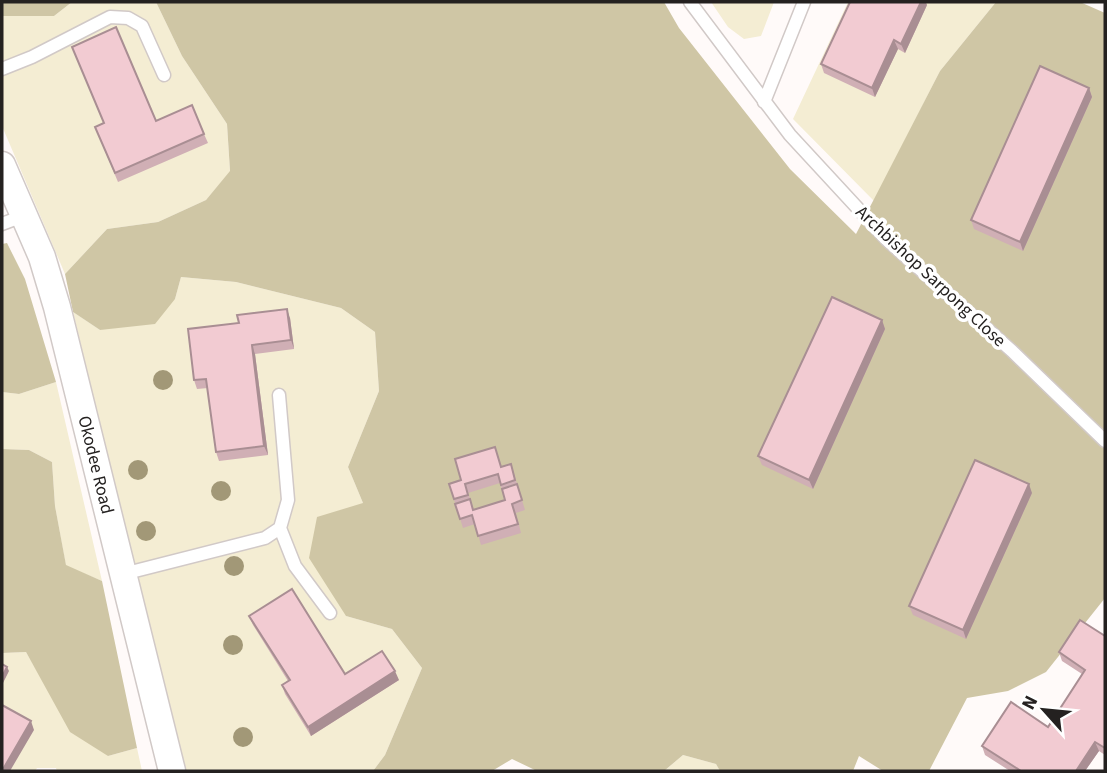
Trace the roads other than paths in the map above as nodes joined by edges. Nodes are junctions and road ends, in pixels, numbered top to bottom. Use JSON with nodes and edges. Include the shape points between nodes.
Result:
{"nodes":[{"id":1,"x":690,"y":2,"type":"edge"},
{"id":2,"x":804,"y":2,"type":"edge"},
{"id":3,"x":2,"y":69,"type":"edge"},
{"id":4,"x":164,"y":75,"type":"dead end"},
{"id":5,"x":764,"y":102,"type":"junction"},
{"id":6,"x":2,"y":165,"type":"edge"},
{"id":7,"x":13,"y":220,"type":"edge"},
{"id":8,"x":279,"y":395,"type":"dead end"},
{"id":9,"x":1105,"y":441,"type":"edge"},
{"id":10,"x":280,"y":528,"type":"junction"},
{"id":11,"x":123,"y":574,"type":"junction"},
{"id":12,"x":330,"y":613,"type":"dead end"},
{"id":13,"x":172,"y":771,"type":"edge"}],
"edges":[{"from":1,"to":5,"type":"lane","name":"Archbishop Sarpong Close"},
{"from":2,"to":5,"type":"lane"},
{"from":3,"to":4,"type":"lane","via":[[110,17],[128,18],[142,26]]},
{"from":5,"to":9,"type":"lane","name":"Archbishop Sarpong Close","via":[[887,240]]},
{"from":6,"to":7,"type":"street","name":"Okodee Road"},
{"from":7,"to":11,"type":"street","name":"Okodee Road","via":[[42,257]]},
{"from":8,"to":10,"type":"lane","via":[[288,500]]},
{"from":10,"to":11,"type":"lane","via":[[265,538]]},
{"from":10,"to":12,"type":"lane","via":[[295,566]]},
{"from":11,"to":13,"type":"street","name":"Okodee Road"}]}
